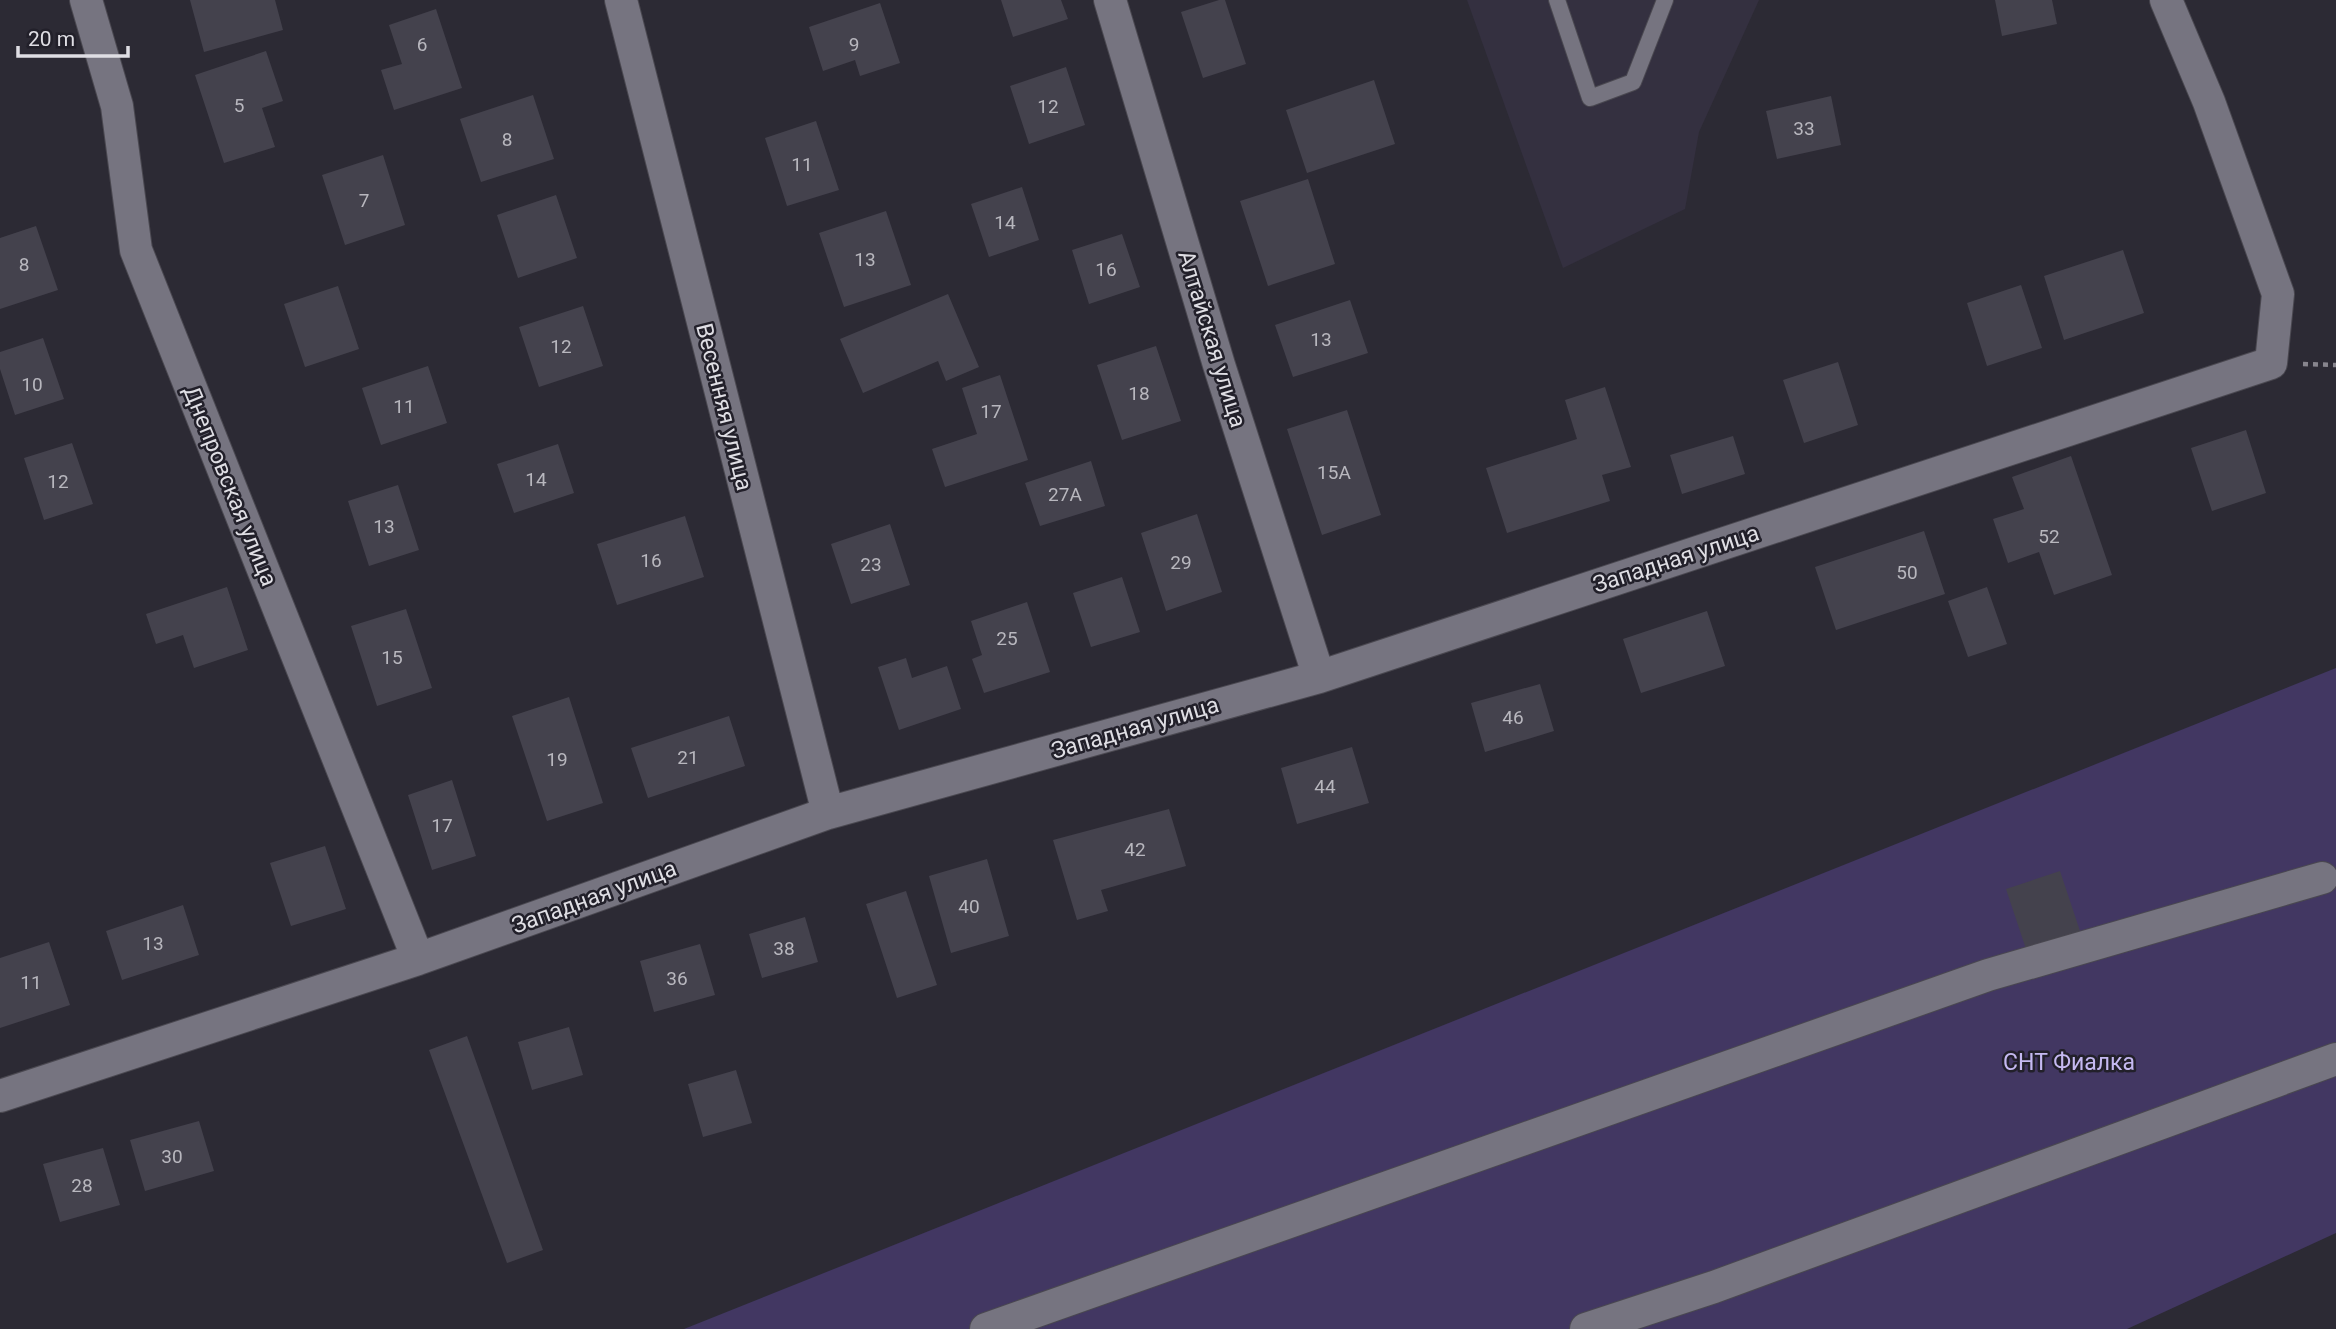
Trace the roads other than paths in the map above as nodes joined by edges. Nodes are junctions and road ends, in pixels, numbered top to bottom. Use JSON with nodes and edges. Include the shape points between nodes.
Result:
{"nodes":[{"id":1,"x":86,"y":0,"type":"edge"},
{"id":2,"x":621,"y":0,"type":"edge"},
{"id":3,"x":1110,"y":0,"type":"edge"},
{"id":4,"x":1557,"y":0,"type":"edge"},
{"id":5,"x":1665,"y":0,"type":"edge"},
{"id":6,"x":2166,"y":0,"type":"edge"},
{"id":7,"x":1319,"y":677,"type":"junction"},
{"id":8,"x":828,"y":813,"type":"junction"},
{"id":9,"x":2322,"y":878,"type":"dead end"},
{"id":10,"x":418,"y":959,"type":"junction"},
{"id":11,"x":2336,"y":1059,"type":"edge"},
{"id":12,"x":0,"y":1096,"type":"edge"},
{"id":13,"x":986,"y":1329,"type":"edge"},
{"id":14,"x":1586,"y":1329,"type":"edge"}],
"edges":[{"from":1,"to":10,"type":"street","name":"Днепровская улица","via":[[117,106],[135,250]]},
{"from":2,"to":8,"type":"street","name":"Весенняя улица"},
{"from":3,"to":7,"type":"street","name":"Алтайская улица","via":[[1223,379]]},
{"from":4,"to":5,"type":"lane","via":[[1590,98],[1633,82]]},
{"from":6,"to":7,"type":"street","name":"Западная улица","via":[[2209,102],[2278,294],[2271,363]]},
{"from":7,"to":8,"type":"street","name":"Западная улица"},
{"from":8,"to":10,"type":"street","name":"Западная улица"},
{"from":9,"to":13,"type":"street","via":[[1989,975]]},
{"from":10,"to":12,"type":"street","name":"Западная улица"},
{"from":11,"to":14,"type":"street","via":[[1714,1287]]}]}
